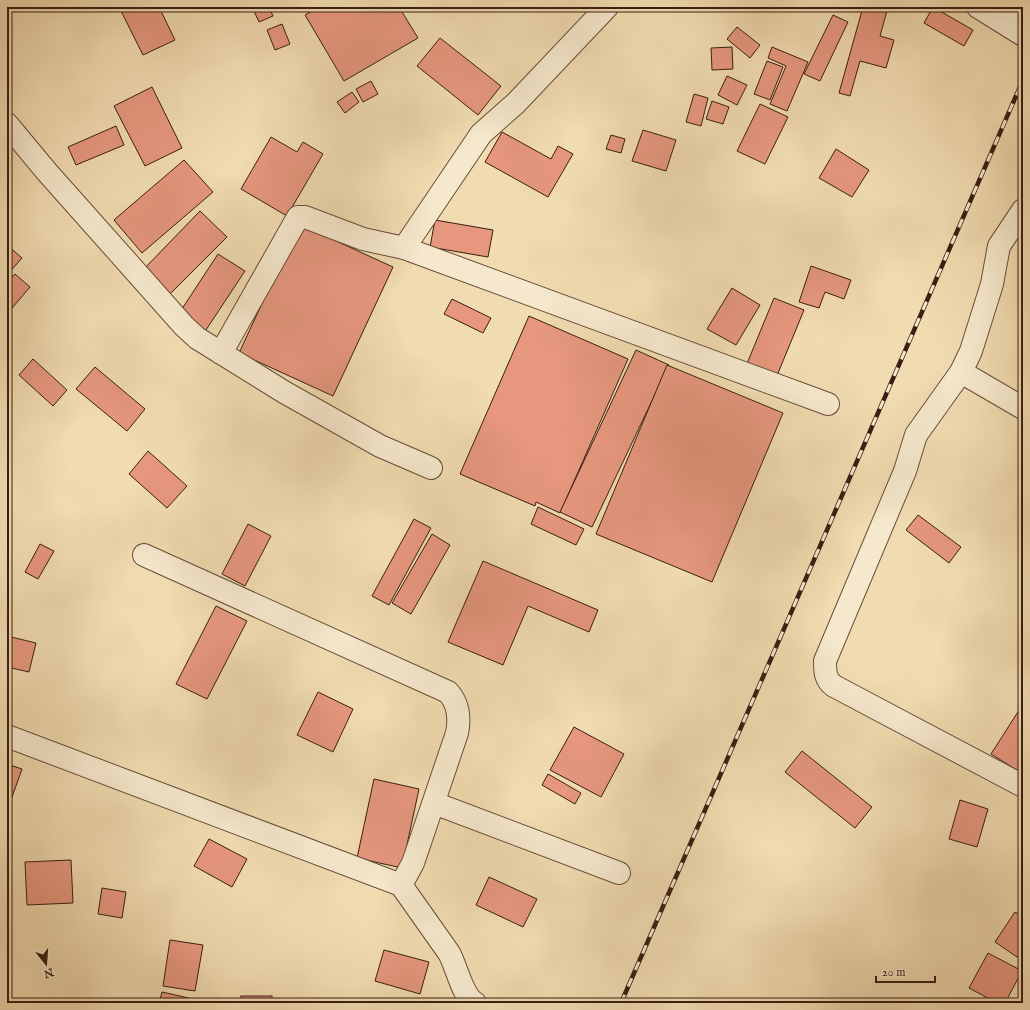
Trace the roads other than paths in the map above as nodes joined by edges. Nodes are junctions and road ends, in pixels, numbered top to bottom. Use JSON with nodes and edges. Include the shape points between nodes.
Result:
{"nodes":[{"id":1,"x":607,"y":7,"type":"edge"},
{"id":2,"x":978,"y":7,"type":"edge"},
{"id":3,"x":1020,"y":7,"type":"edge"},
{"id":4,"x":1017,"y":31,"type":"edge"},
{"id":5,"x":7,"y":124,"type":"edge"},
{"id":6,"x":1023,"y":210,"type":"edge"},
{"id":7,"x":404,"y":248,"type":"junction"},
{"id":8,"x":221,"y":353,"type":"junction"},
{"id":9,"x":961,"y":372,"type":"junction"},
{"id":10,"x":828,"y":404,"type":"dead end"},
{"id":11,"x":1023,"y":408,"type":"edge"},
{"id":12,"x":431,"y":468,"type":"dead end"},
{"id":13,"x":144,"y":555,"type":"dead end"},
{"id":14,"x":7,"y":736,"type":"edge"},
{"id":15,"x":1023,"y":786,"type":"edge"},
{"id":16,"x":434,"y":803,"type":"junction"},
{"id":17,"x":619,"y":873,"type":"dead end"},
{"id":18,"x":401,"y":885,"type":"junction"},
{"id":19,"x":475,"y":1003,"type":"edge"}],
"edges":[{"from":1,"to":7,"type":"street","via":[[516,103],[481,134]]},
{"from":2,"to":4,"type":"street"},
{"from":3,"to":4,"type":"street"},
{"from":5,"to":8,"type":"street","via":[[184,326],[197,338]]},
{"from":6,"to":9,"type":"street","via":[[999,246],[992,284],[971,351]]},
{"from":7,"to":8,"type":"street","via":[[363,239],[305,217],[298,217]]},
{"from":7,"to":10,"type":"street"},
{"from":8,"to":12,"type":"street","via":[[380,446]]},
{"from":9,"to":11,"type":"street"},
{"from":9,"to":15,"type":"street","via":[[916,435],[905,471],[825,661],[825,672],[828,683]]},
{"from":13,"to":16,"type":"street","via":[[448,692],[455,699],[460,720]]},
{"from":14,"to":18,"type":"street"},
{"from":16,"to":17,"type":"street"},
{"from":16,"to":18,"type":"street"},
{"from":18,"to":19,"type":"street","via":[[455,963],[465,993]]}]}
